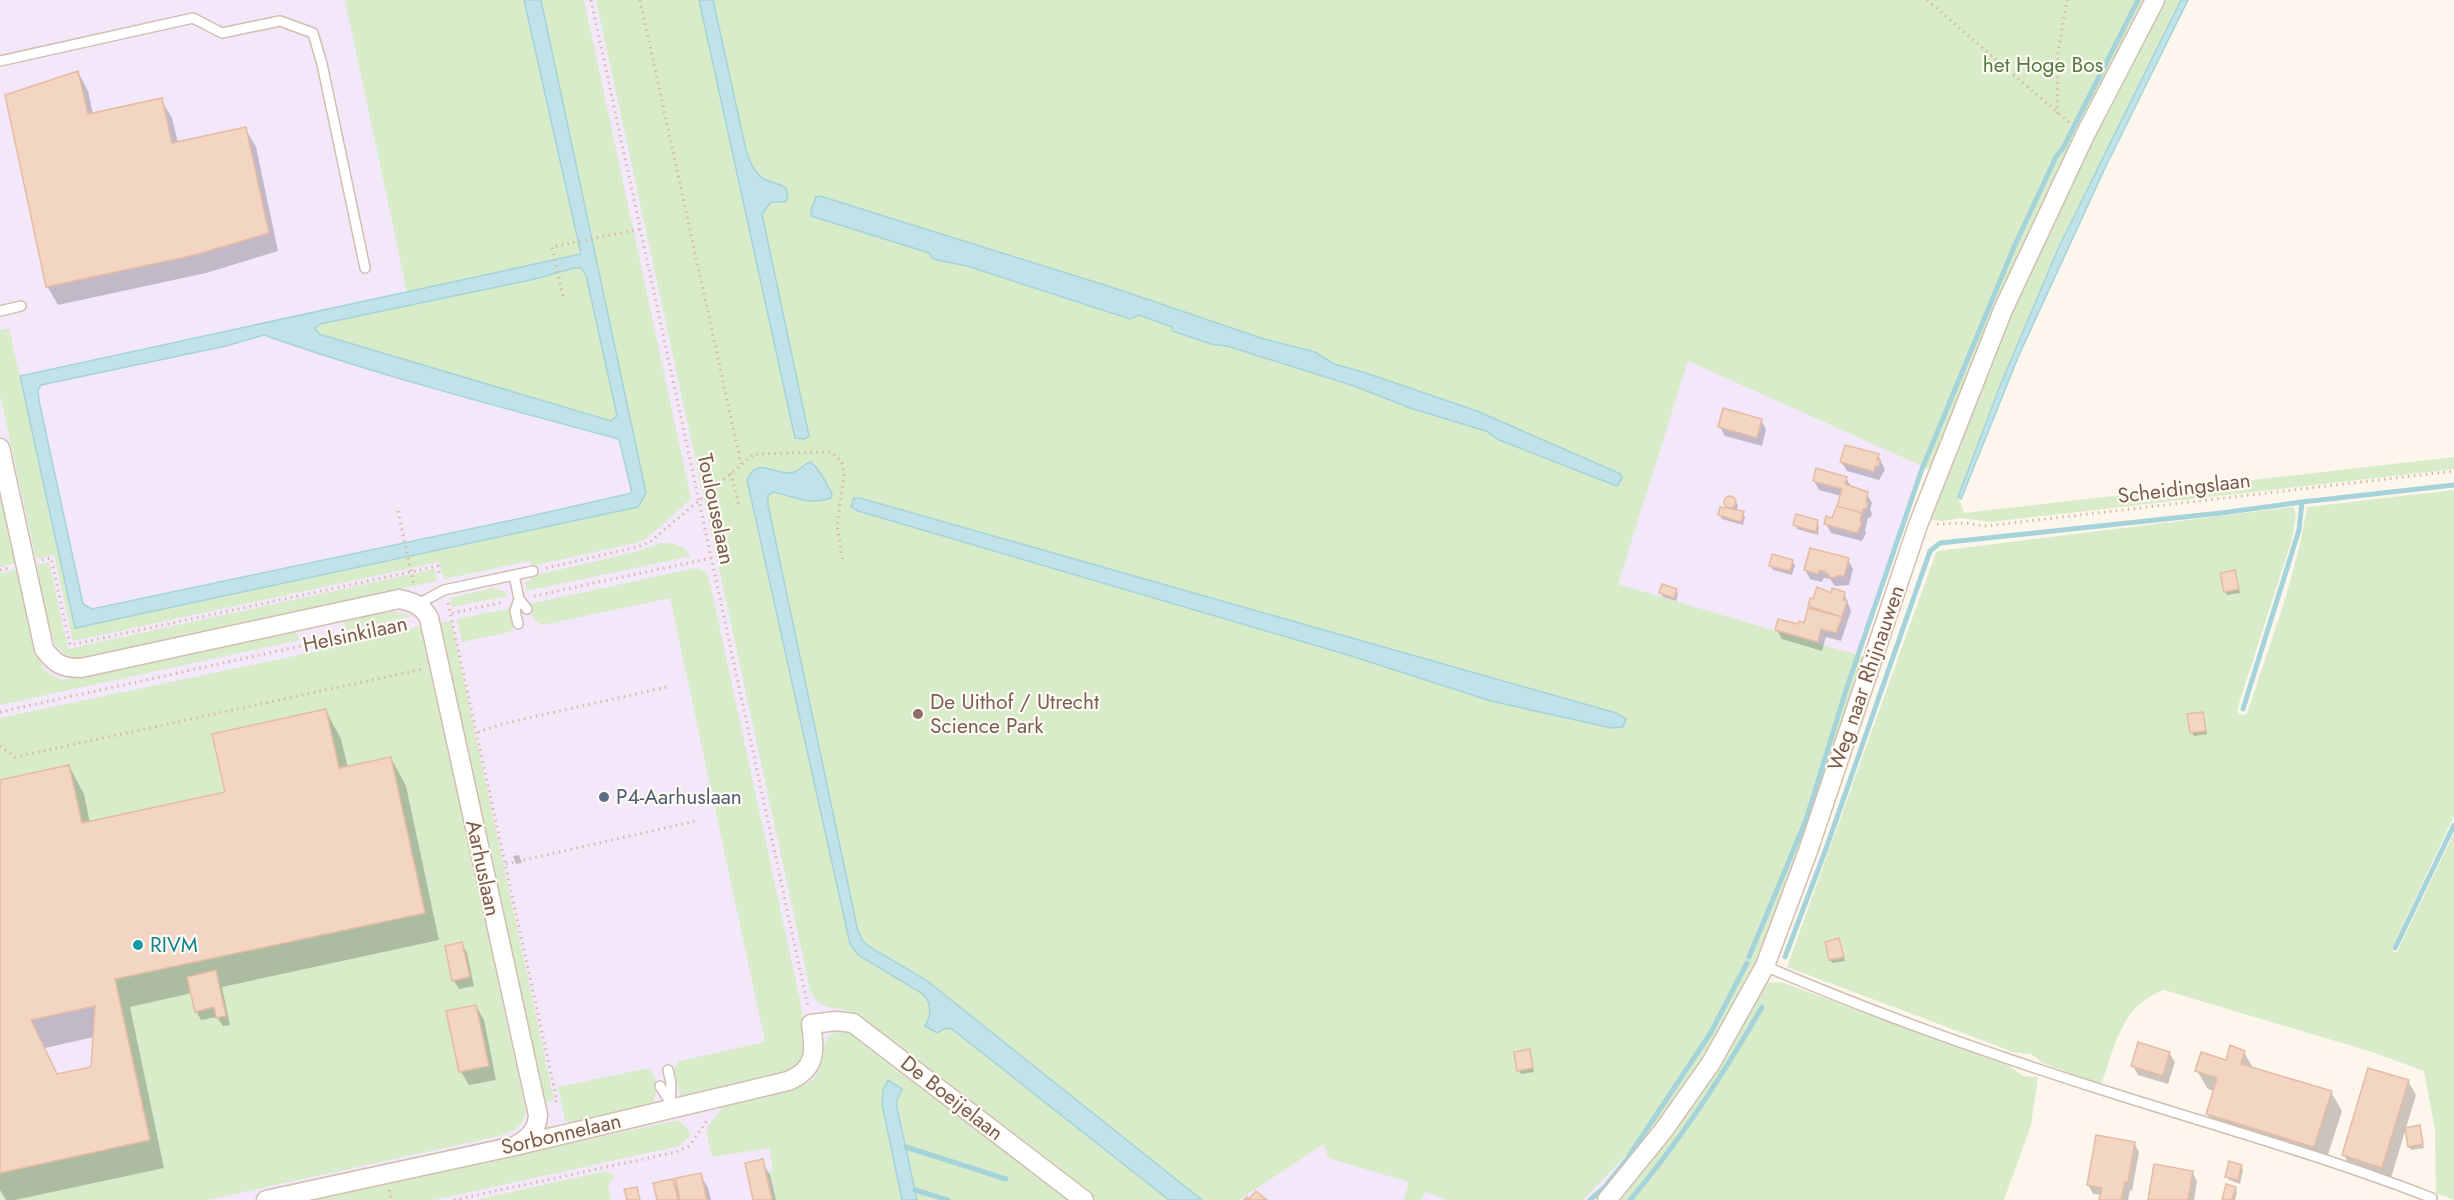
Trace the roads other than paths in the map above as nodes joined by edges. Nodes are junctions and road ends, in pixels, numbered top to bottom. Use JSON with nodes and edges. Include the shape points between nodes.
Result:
{"nodes":[{"id":1,"x":2155,"y":0,"type":"edge"},
{"id":2,"x":0,"y":61,"type":"edge"},
{"id":3,"x":365,"y":268,"type":"dead end"},
{"id":4,"x":21,"y":306,"type":"dead end"},
{"id":5,"x":0,"y":310,"type":"edge"},
{"id":6,"x":0,"y":448,"type":"edge"},
{"id":7,"x":533,"y":571,"type":"road end"},
{"id":8,"x":514,"y":575,"type":"junction"},
{"id":9,"x":519,"y":599,"type":"junction"},
{"id":10,"x":527,"y":609,"type":"dead end"},
{"id":11,"x":423,"y":611,"type":"junction"},
{"id":12,"x":518,"y":624,"type":"dead end"},
{"id":13,"x":1765,"y":966,"type":"junction"},
{"id":14,"x":811,"y":1024,"type":"joint"},
{"id":15,"x":668,"y":1070,"type":"dead end"},
{"id":16,"x":660,"y":1086,"type":"dead end"},
{"id":17,"x":669,"y":1105,"type":"junction"},
{"id":18,"x":515,"y":1146,"type":"junction"},
{"id":19,"x":2432,"y":1198,"type":"dead end"},
{"id":20,"x":266,"y":1200,"type":"edge"},
{"id":21,"x":1084,"y":1200,"type":"edge"},
{"id":22,"x":1607,"y":1200,"type":"edge"}],
"edges":[{"from":1,"to":13,"type":"street","name":"Weg naar Rhijnauwen","via":[[2086,133],[2003,310],[1918,525]]},
{"from":2,"to":3,"type":"lane","via":[[193,18],[222,33],[280,21],[313,33]]},
{"from":4,"to":5,"type":"lane"},
{"from":6,"to":11,"type":"street","name":"Helsinkilaan","via":[[44,649],[54,662],[66,668],[81,668],[399,599]]},
{"from":7,"to":8,"type":"lane","name":"Helsinkilaan"},
{"from":8,"to":9,"type":"lane"},
{"from":8,"to":11,"type":"lane","name":"Helsinkilaan","via":[[444,590]]},
{"from":9,"to":10,"type":"lane"},
{"from":9,"to":12,"type":"lane","via":[[515,611]]},
{"from":11,"to":18,"type":"street","name":"Aarhuslaan","via":[[536,1106],[534,1132]]},
{"from":13,"to":19,"type":"lane","via":[[1835,996],[2019,1063],[2257,1137]]},
{"from":13,"to":22,"type":"street","name":"Weg naar Rhijnauwen","via":[[1711,1063]]},
{"from":14,"to":17,"type":"street","name":"Sorbonnelaan","via":[[813,1057],[800,1077]]},
{"from":14,"to":21,"type":"street","name":"De Boeijelaan","via":[[853,1023]]},
{"from":15,"to":17,"type":"lane"},
{"from":16,"to":17,"type":"lane"},
{"from":17,"to":18,"type":"street","name":"Sorbonnelaan"},
{"from":18,"to":20,"type":"street","name":"Sorbonnelaan"}]}
